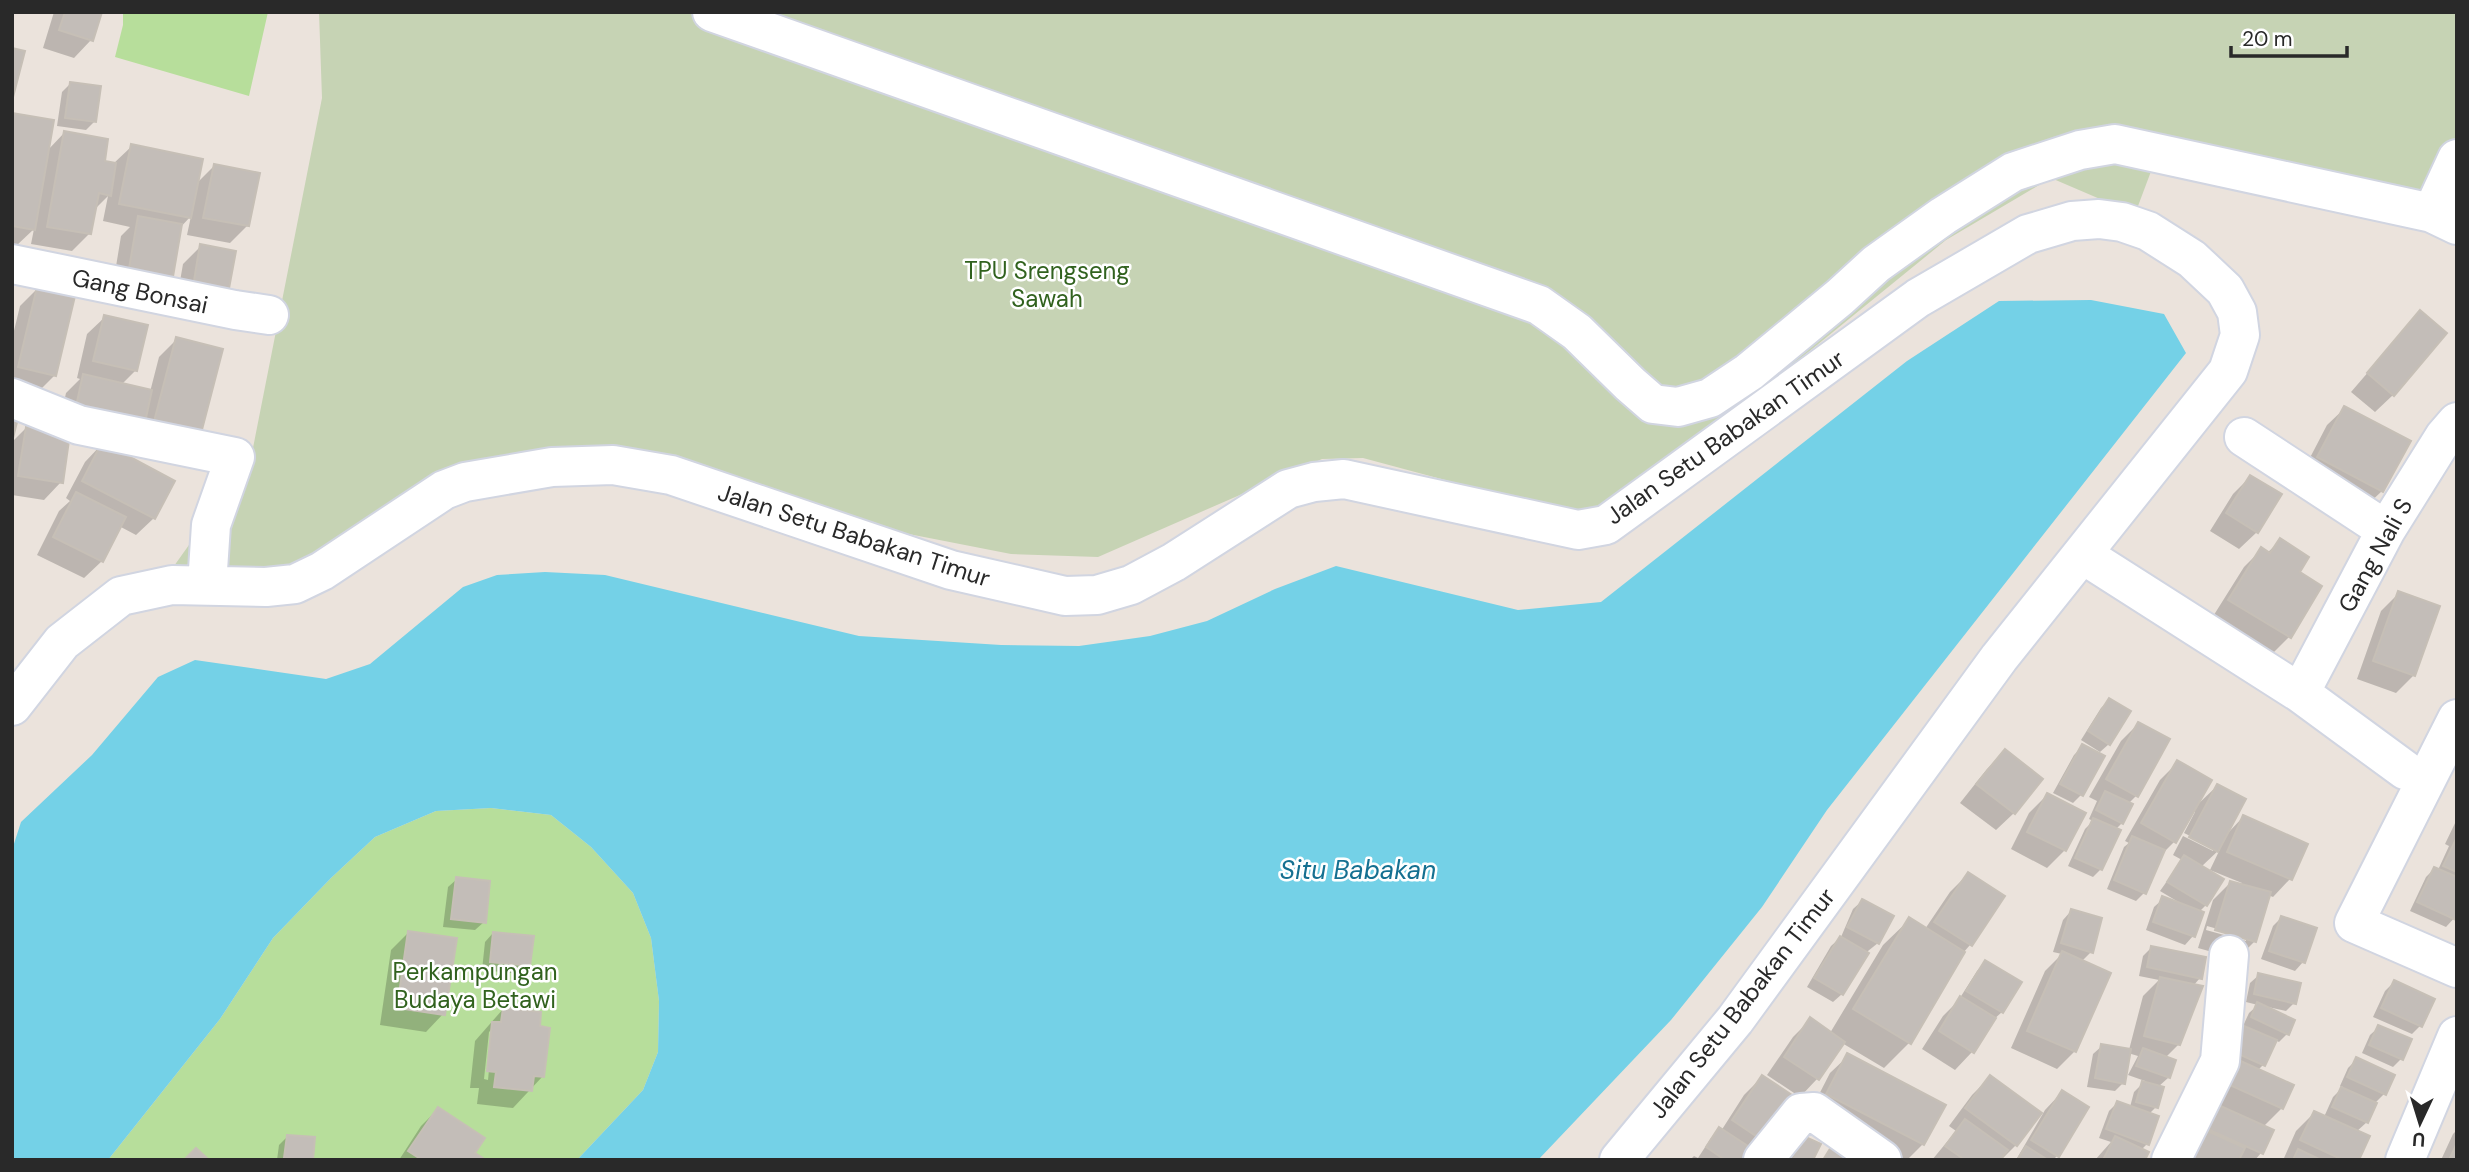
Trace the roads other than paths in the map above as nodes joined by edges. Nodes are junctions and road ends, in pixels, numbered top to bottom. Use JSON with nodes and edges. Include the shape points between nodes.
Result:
{"nodes":[{"id":1,"x":712,"y":12,"type":"edge"},
{"id":2,"x":2457,"y":159,"type":"edge"},
{"id":3,"x":2445,"y":219,"type":"edge"},
{"id":4,"x":12,"y":264,"type":"edge"},
{"id":5,"x":254,"y":313,"type":"dead end"},
{"id":6,"x":12,"y":398,"type":"edge"},
{"id":7,"x":2457,"y":422,"type":"edge"},
{"id":8,"x":2244,"y":437,"type":"dead end"},
{"id":9,"x":2386,"y":530,"type":"junction"},
{"id":10,"x":2082,"y":554,"type":"junction"},
{"id":11,"x":206,"y":585,"type":"junction"},
{"id":12,"x":2300,"y":693,"type":"junction"},
{"id":13,"x":12,"y":706,"type":"edge"},
{"id":14,"x":2457,"y":719,"type":"edge"},
{"id":15,"x":2405,"y":770,"type":"dead end"},
{"id":16,"x":2229,"y":955,"type":"dead end"},
{"id":17,"x":2457,"y":968,"type":"edge"},
{"id":18,"x":2457,"y":1036,"type":"edge"},
{"id":19,"x":1619,"y":1160,"type":"edge"},
{"id":20,"x":1763,"y":1160,"type":"edge"},
{"id":21,"x":1882,"y":1160,"type":"edge"},
{"id":22,"x":2171,"y":1160,"type":"edge"},
{"id":23,"x":2405,"y":1160,"type":"edge"}],
"edges":[{"from":1,"to":3,"type":"street","via":[[1539,305],[1577,332],[1653,404],[1678,408],[1710,398],[1749,372],[1876,264],[1943,216],[2013,172],[2080,150],[2115,144]]},
{"from":2,"to":3,"type":"street"},
{"from":4,"to":5,"type":"street","name":"Gang Bonsai"},
{"from":6,"to":11,"type":"street","via":[[79,425],[235,457],[211,525]]},
{"from":7,"to":9,"type":"street","name":"Gang Nali S"},
{"from":8,"to":9,"type":"street"},
{"from":9,"to":12,"type":"street","name":"Gang Nali S"},
{"from":10,"to":11,"type":"street","name":"Jalan Setu Babakan Timur","via":[[2228,371],[2240,335],[2237,312],[2225,290],[2192,259],[2148,231],[2099,219],[2028,234],[1918,298],[1606,525],[1578,530],[1344,480],[1314,482],[1288,489],[1131,585],[1097,595],[1065,596],[951,570],[671,475],[613,465],[564,467],[465,482],[444,491],[295,584]]},
{"from":10,"to":12,"type":"street"},
{"from":10,"to":19,"type":"street","name":"Jalan Setu Babakan Timur","via":[[1999,659],[1735,1020]]},
{"from":11,"to":13,"type":"street","name":"Jalan Setu Babakan Timur","via":[[172,585],[121,596],[62,642]]},
{"from":12,"to":15,"type":"street"},
{"from":14,"to":17,"type":"street","via":[[2354,923]]},
{"from":16,"to":22,"type":"street","via":[[2220,1061]]},
{"from":18,"to":23,"type":"street"},
{"from":20,"to":21,"type":"street","via":[[1807,1111]]}]}
